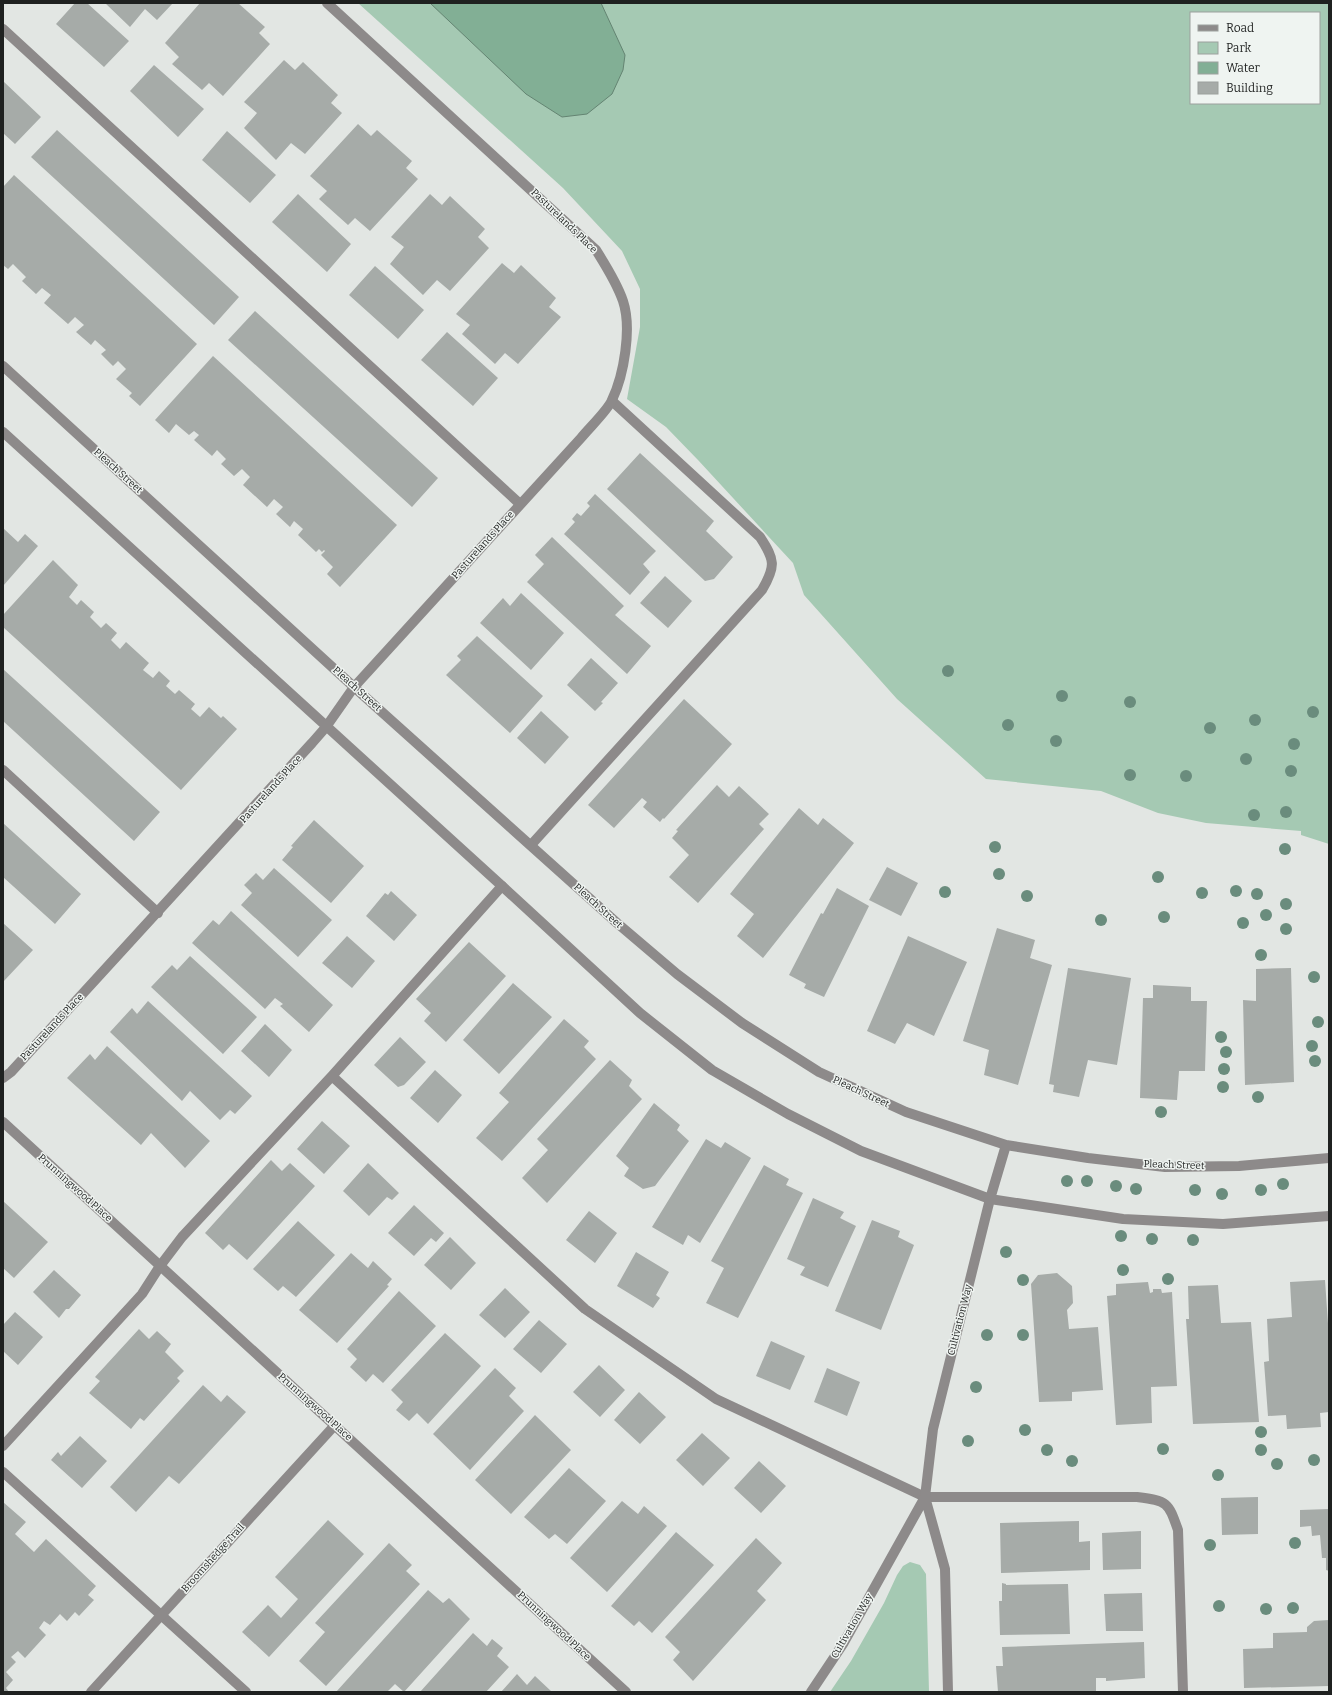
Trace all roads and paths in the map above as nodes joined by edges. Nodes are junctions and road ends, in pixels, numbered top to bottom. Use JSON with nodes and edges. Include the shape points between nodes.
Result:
{"nodes":[{"id":1,"x":327,"y":3,"type":"edge"},
{"id":2,"x":3,"y":29,"type":"edge"},
{"id":3,"x":3,"y":366,"type":"edge"},
{"id":4,"x":612,"y":401,"type":"junction"},
{"id":5,"x":3,"y":432,"type":"edge"},
{"id":6,"x":520,"y":504,"type":"junction"},
{"id":7,"x":354,"y":687,"type":"junction"},
{"id":8,"x":326,"y":727,"type":"junction"},
{"id":9,"x":3,"y":770,"type":"edge"},
{"id":10,"x":531,"y":845,"type":"junction"},
{"id":11,"x":502,"y":886,"type":"junction"},
{"id":12,"x":158,"y":913,"type":"junction"},
{"id":13,"x":332,"y":1076,"type":"junction"},
{"id":14,"x":3,"y":1078,"type":"edge"},
{"id":15,"x":3,"y":1122,"type":"edge"},
{"id":16,"x":1006,"y":1145,"type":"junction"},
{"id":17,"x":1329,"y":1158,"type":"edge"},
{"id":18,"x":990,"y":1199,"type":"junction"},
{"id":19,"x":1329,"y":1216,"type":"edge"},
{"id":20,"x":160,"y":1266,"type":"junction"},
{"id":21,"x":335,"y":1425,"type":"junction"},
{"id":22,"x":3,"y":1446,"type":"edge"},
{"id":23,"x":3,"y":1472,"type":"edge"},
{"id":24,"x":925,"y":1497,"type":"junction"},
{"id":25,"x":162,"y":1615,"type":"junction"},
{"id":26,"x":91,"y":1692,"type":"edge"},
{"id":27,"x":246,"y":1692,"type":"edge"},
{"id":28,"x":626,"y":1692,"type":"edge"},
{"id":29,"x":811,"y":1692,"type":"edge"},
{"id":30,"x":948,"y":1692,"type":"edge"},
{"id":31,"x":1183,"y":1692,"type":"edge"}],
"edges":[{"from":1,"to":4,"type":"street","name":"Pasturelands Place","via":[[596,250],[612,276],[624,303],[628,333],[623,364]]},
{"from":2,"to":6,"type":"street"},
{"from":3,"to":7,"type":"street","name":"Pleach Street"},
{"from":4,"to":6,"type":"street","name":"Pasturelands Place"},
{"from":4,"to":10,"type":"street","via":[[760,537],[772,560],[771,574],[762,590]]},
{"from":5,"to":8,"type":"street"},
{"from":6,"to":7,"type":"street","name":"Pasturelands Place"},
{"from":7,"to":8,"type":"street","name":"Pasturelands Place"},
{"from":7,"to":10,"type":"street","name":"Pleach Street"},
{"from":8,"to":11,"type":"street"},
{"from":8,"to":12,"type":"street","name":"Pasturelands Place"},
{"from":9,"to":12,"type":"street"},
{"from":10,"to":16,"type":"street","name":"Pleach Street","via":[[677,974],[742,1023],[806,1064],[906,1112]]},
{"from":11,"to":13,"type":"street"},
{"from":11,"to":18,"type":"street","via":[[640,1013],[712,1070],[861,1152]]},
{"from":12,"to":14,"type":"street","name":"Pasturelands Place"},
{"from":13,"to":20,"type":"street","via":[[182,1237]]},
{"from":13,"to":24,"type":"street","via":[[585,1309],[716,1399]]},
{"from":15,"to":20,"type":"street","name":"Prunningwood Place"},
{"from":16,"to":17,"type":"street","name":"Pleach Street","via":[[1165,1167],[1239,1166]]},
{"from":16,"to":18,"type":"street","name":"Cultivation Way"},
{"from":18,"to":19,"type":"street","via":[[1124,1219],[1222,1224]]},
{"from":18,"to":24,"type":"street","name":"Cultivation Way","via":[[933,1428]]},
{"from":20,"to":21,"type":"street","name":"Prunningwood Place"},
{"from":20,"to":22,"type":"street","via":[[142,1294]]},
{"from":21,"to":25,"type":"street","name":"Broomshedge Trail"},
{"from":21,"to":28,"type":"street","name":"Prunningwood Place"},
{"from":23,"to":25,"type":"street"},
{"from":24,"to":29,"type":"street","name":"Cultivation Way","via":[[843,1644]]},
{"from":24,"to":30,"type":"street","name":"Cultivation Way","via":[[945,1569]]},
{"from":24,"to":31,"type":"street","via":[[1137,1496],[1156,1499],[1170,1508],[1178,1530]]},
{"from":25,"to":26,"type":"street","name":"Broomshedge Trail"},
{"from":25,"to":27,"type":"street"}]}
